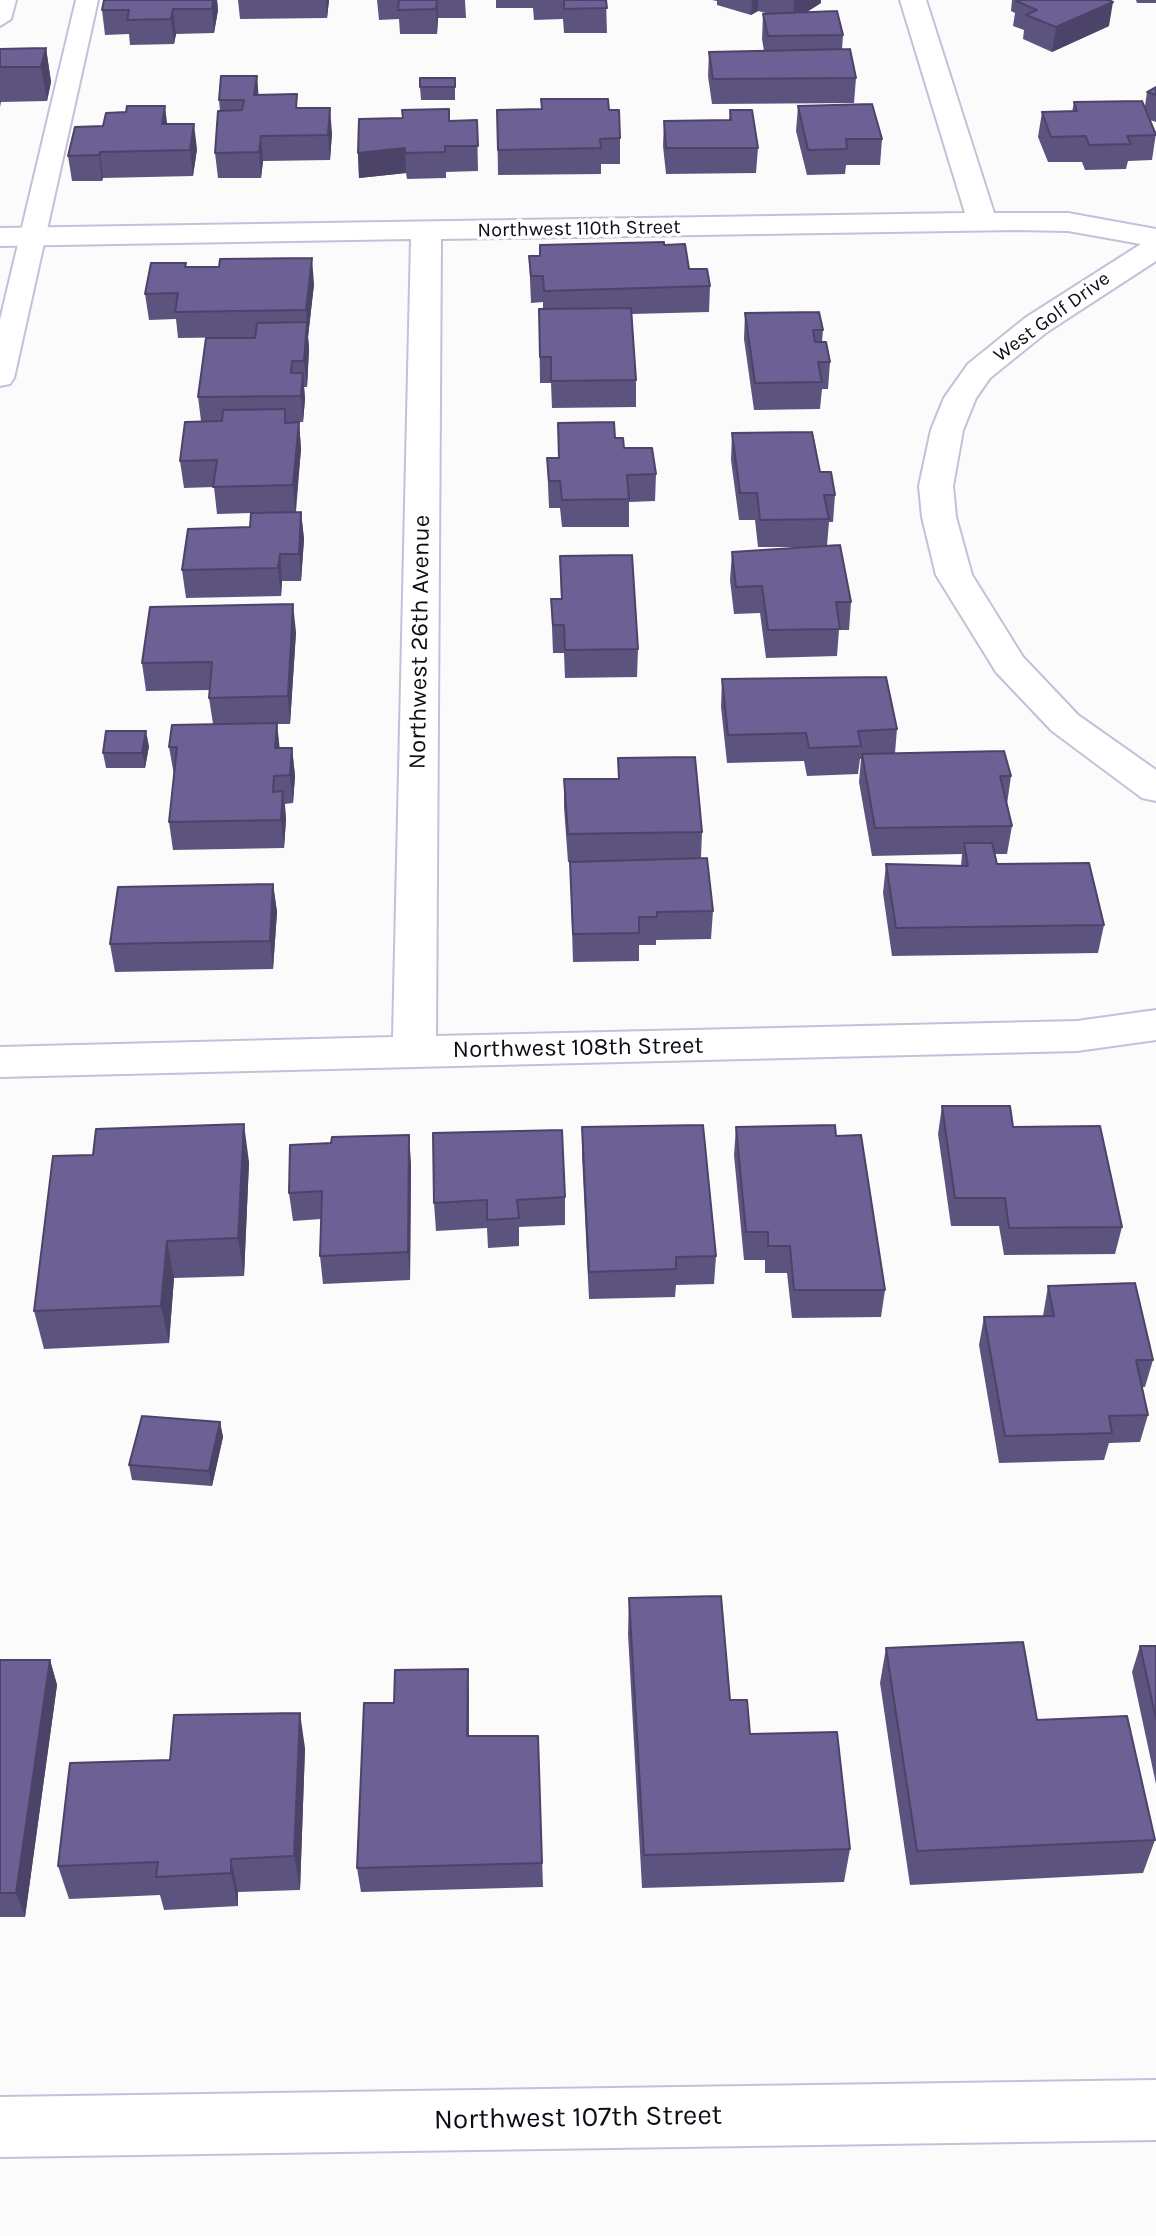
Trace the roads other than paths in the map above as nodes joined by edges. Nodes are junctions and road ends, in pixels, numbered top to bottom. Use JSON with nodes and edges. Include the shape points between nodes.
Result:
{"nodes":[{"id":1,"x":5,"y":0,"type":"edge"},
{"id":2,"x":87,"y":0,"type":"edge"},
{"id":3,"x":913,"y":0,"type":"edge"},
{"id":4,"x":0,"y":19,"type":"edge"},
{"id":5,"x":982,"y":221,"type":"junction"},
{"id":6,"x":426,"y":231,"type":"junction"},
{"id":7,"x":32,"y":236,"type":"junction"},
{"id":8,"x":0,"y":237,"type":"edge"},
{"id":9,"x":1156,"y":238,"type":"edge"},
{"id":10,"x":1156,"y":248,"type":"edge"},
{"id":11,"x":0,"y":378,"type":"edge"},
{"id":12,"x":1156,"y":789,"type":"edge"},
{"id":13,"x":1156,"y":1025,"type":"edge"},
{"id":14,"x":414,"y":1053,"type":"junction"},
{"id":15,"x":0,"y":1062,"type":"edge"},
{"id":16,"x":1156,"y":2110,"type":"edge"},
{"id":17,"x":0,"y":2127,"type":"edge"}],
"edges":[{"from":1,"to":4,"type":"lane"},
{"from":2,"to":7,"type":"lane"},
{"from":3,"to":5,"type":"street"},
{"from":5,"to":6,"type":"street","name":"Northwest 110th Street"},
{"from":5,"to":9,"type":"street","name":"Northwest 110th Street","via":[[1068,222]]},
{"from":6,"to":7,"type":"street","name":"Northwest 110th Street"},
{"from":6,"to":14,"type":"street","name":"Northwest 26th Avenue"},
{"from":7,"to":8,"type":"street","name":"Northwest 110th Street"},
{"from":7,"to":11,"type":"lane"},
{"from":10,"to":12,"type":"street","name":"West Golf Drive","via":[[1036,325],[979,371],[947,430],[936,486],[954,575],[1009,664],[1065,723]]},
{"from":13,"to":14,"type":"street","name":"Northwest 108th Street","via":[[1077,1036]]},
{"from":14,"to":15,"type":"street","name":"Northwest 108th Street"},
{"from":16,"to":17,"type":"street","name":"Northwest 107th Street"}]}
